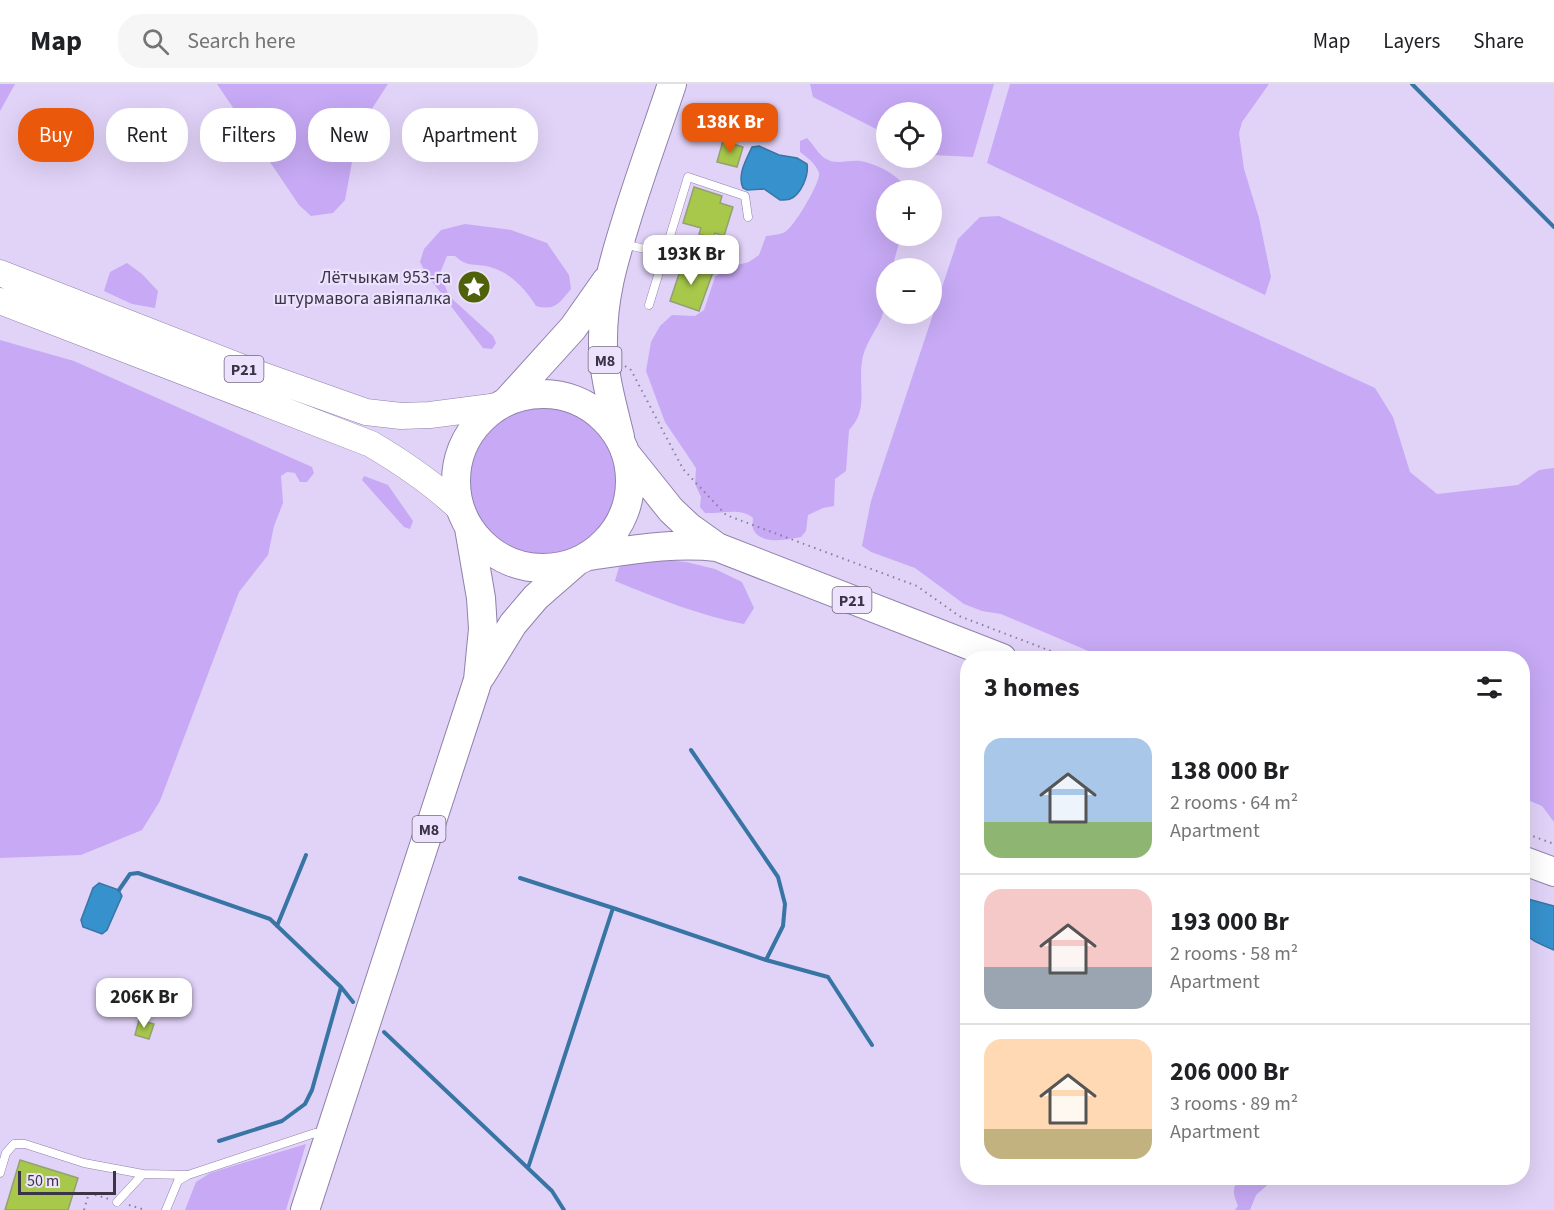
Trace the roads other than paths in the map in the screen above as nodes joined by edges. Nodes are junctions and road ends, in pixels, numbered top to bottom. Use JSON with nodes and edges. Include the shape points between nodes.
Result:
{"nodes":[{"id":1,"x":672,"y":84,"type":"edge"},
{"id":2,"x":748,"y":217,"type":"dead end"},
{"id":3,"x":619,"y":243,"type":"junction"},
{"id":4,"x":665,"y":254,"type":"junction"},
{"id":5,"x":0,"y":273,"type":"edge"},
{"id":6,"x":609,"y":277,"type":"junction"},
{"id":7,"x":0,"y":301,"type":"edge"},
{"id":8,"x":649,"y":305,"type":"dead end"},
{"id":9,"x":502,"y":404,"type":"junction"},
{"id":10,"x":624,"y":448,"type":"junction"},
{"id":11,"x":465,"y":518,"type":"junction"},
{"id":12,"x":717,"y":547,"type":"junction"},
{"id":13,"x":583,"y":559,"type":"junction"},
{"id":14,"x":984,"y":651,"type":"edge"},
{"id":15,"x":478,"y":681,"type":"junction"},
{"id":16,"x":1530,"y":863,"type":"edge"},
{"id":17,"x":1554,"y":872,"type":"edge"},
{"id":18,"x":329,"y":1134,"type":"junction"},
{"id":19,"x":0,"y":1173,"type":"edge"},
{"id":20,"x":143,"y":1174,"type":"junction"},
{"id":21,"x":188,"y":1175,"type":"junction"},
{"id":22,"x":117,"y":1202,"type":"dead end"},
{"id":23,"x":166,"y":1210,"type":"edge"},
{"id":24,"x":305,"y":1210,"type":"edge"}],
"edges":[{"from":1,"to":3,"type":"highway","number":"М8"},
{"from":2,"to":4,"type":"lane","via":[[745,196],[688,177]]},
{"from":3,"to":4,"type":"lane"},
{"from":3,"to":6,"type":"highway","number":"М8"},
{"from":4,"to":8,"type":"lane"},
{"from":5,"to":9,"type":"main road","number":"Р21","via":[[366,412],[421,415]]},
{"from":6,"to":9,"type":"highway","number":"М8","via":[[573,328]]},
{"from":6,"to":10,"type":"highway","number":"М8","via":[[604,358]]},
{"from":7,"to":11,"type":"main road","number":"Р21","via":[[371,444],[443,492]]},
{"from":9,"to":10,"type":"highway","number":"М8","via":[[527,395],[570,398],[610,424]]},
{"from":9,"to":11,"type":"highway","number":"М8","via":[[488,413],[468,436],[459,458],[456,478]]},
{"from":10,"to":12,"type":"highway","number":"Р21","via":[[671,510]]},
{"from":10,"to":13,"type":"highway","number":"М8","via":[[631,478],[624,513],[610,537]]},
{"from":11,"to":13,"type":"highway","via":[[486,547],[521,566],[558,567]]},
{"from":11,"to":15,"type":"highway","number":"М8","via":[[481,598]]},
{"from":12,"to":13,"type":"highway","number":"Р21","via":[[675,546]]},
{"from":12,"to":14,"type":"highway","number":"Р21"},
{"from":13,"to":15,"type":"highway","number":"М8","via":[[536,597],[513,624]]},
{"from":15,"to":18,"type":"highway","number":"М8"},
{"from":16,"to":17,"type":"highway"},
{"from":18,"to":21,"type":"lane","via":[[315,1133]]},
{"from":18,"to":24,"type":"highway","number":"М8"},
{"from":19,"to":20,"type":"lane","via":[[6,1153],[14,1144],[26,1144],[84,1163]]},
{"from":20,"to":21,"type":"lane"},
{"from":20,"to":22,"type":"lane"},
{"from":21,"to":23,"type":"lane","via":[[178,1181]]}]}
